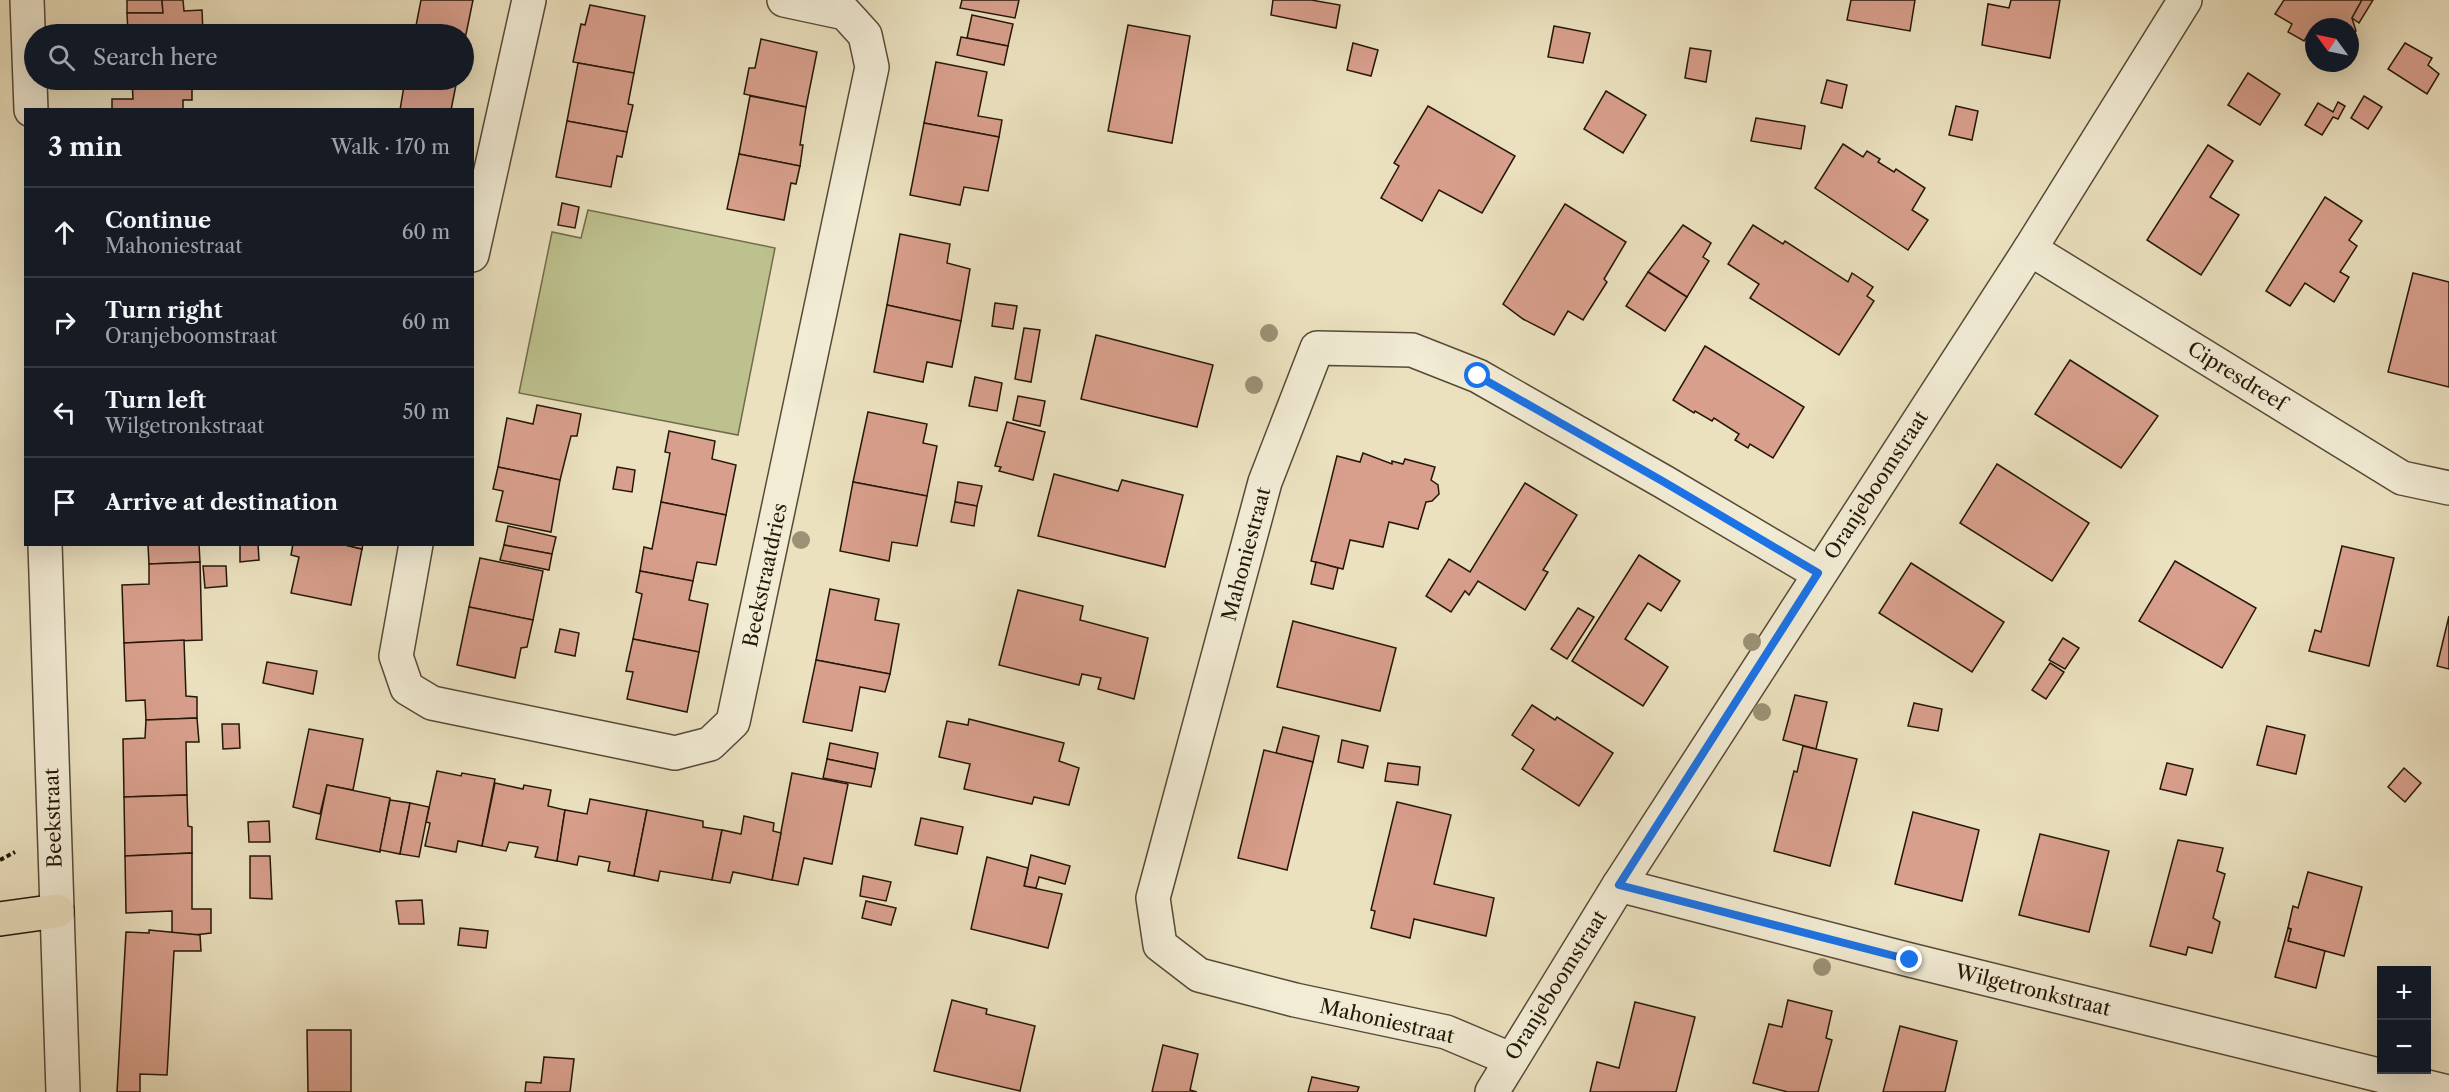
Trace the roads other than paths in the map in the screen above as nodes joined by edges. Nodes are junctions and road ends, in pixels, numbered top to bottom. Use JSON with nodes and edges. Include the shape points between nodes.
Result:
{"nodes":[{"id":1,"x":27,"y":0,"type":"edge"},
{"id":2,"x":529,"y":0,"type":"edge"},
{"id":3,"x":784,"y":0,"type":"edge"},
{"id":4,"x":2185,"y":0,"type":"edge"},
{"id":5,"x":28,"y":24,"type":"edge"},
{"id":6,"x":30,"y":90,"type":"edge"},
{"id":7,"x":31,"y":108,"type":"edge"},
{"id":8,"x":474,"y":246,"type":"edge"},
{"id":9,"x":2030,"y":249,"type":"junction"},
{"id":10,"x":2449,"y":488,"type":"edge"},
{"id":11,"x":45,"y":546,"type":"edge"},
{"id":12,"x":416,"y":546,"type":"edge"},
{"id":13,"x":1818,"y":573,"type":"junction"},
{"id":14,"x":1619,"y":885,"type":"junction"},
{"id":15,"x":57,"y":911,"type":"junction"},
{"id":16,"x":0,"y":920,"type":"edge"},
{"id":17,"x":1510,"y":1059,"type":"junction"},
{"id":18,"x":63,"y":1092,"type":"edge"},
{"id":19,"x":1492,"y":1092,"type":"edge"},
{"id":20,"x":2448,"y":1092,"type":"edge"}],
"edges":[{"from":1,"to":5,"type":"street"},
{"from":2,"to":8,"type":"street"},
{"from":3,"to":12,"type":"street","name":"Beekstraatdries","via":[[845,13],[865,35],[873,67],[734,722],[710,744],[675,753],[432,703],[407,688],[396,656]]},
{"from":4,"to":9,"type":"street","name":"Oranjeboomstraat"},
{"from":6,"to":7,"type":"street"},
{"from":9,"to":10,"type":"street","name":"Cipresdreef","via":[[2402,478]]},
{"from":9,"to":13,"type":"street","name":"Oranjeboomstraat"},
{"from":11,"to":15,"type":"street","name":"Beekstraat"},
{"from":13,"to":14,"type":"street","name":"Oranjeboomstraat"},
{"from":13,"to":17,"type":"street","name":"Mahoniestraat","via":[[1478,376],[1412,350],[1317,348],[1265,482],[1153,898],[1160,945],[1199,975],[1446,1032]]},
{"from":14,"to":17,"type":"street","name":"Oranjeboomstraat"},
{"from":14,"to":20,"type":"street","name":"Wilgetronkstraat"},
{"from":15,"to":16,"type":"highway"},
{"from":15,"to":18,"type":"street","name":"Beekstraat"},
{"from":17,"to":19,"type":"street","name":"Oranjeboomstraat"}]}
